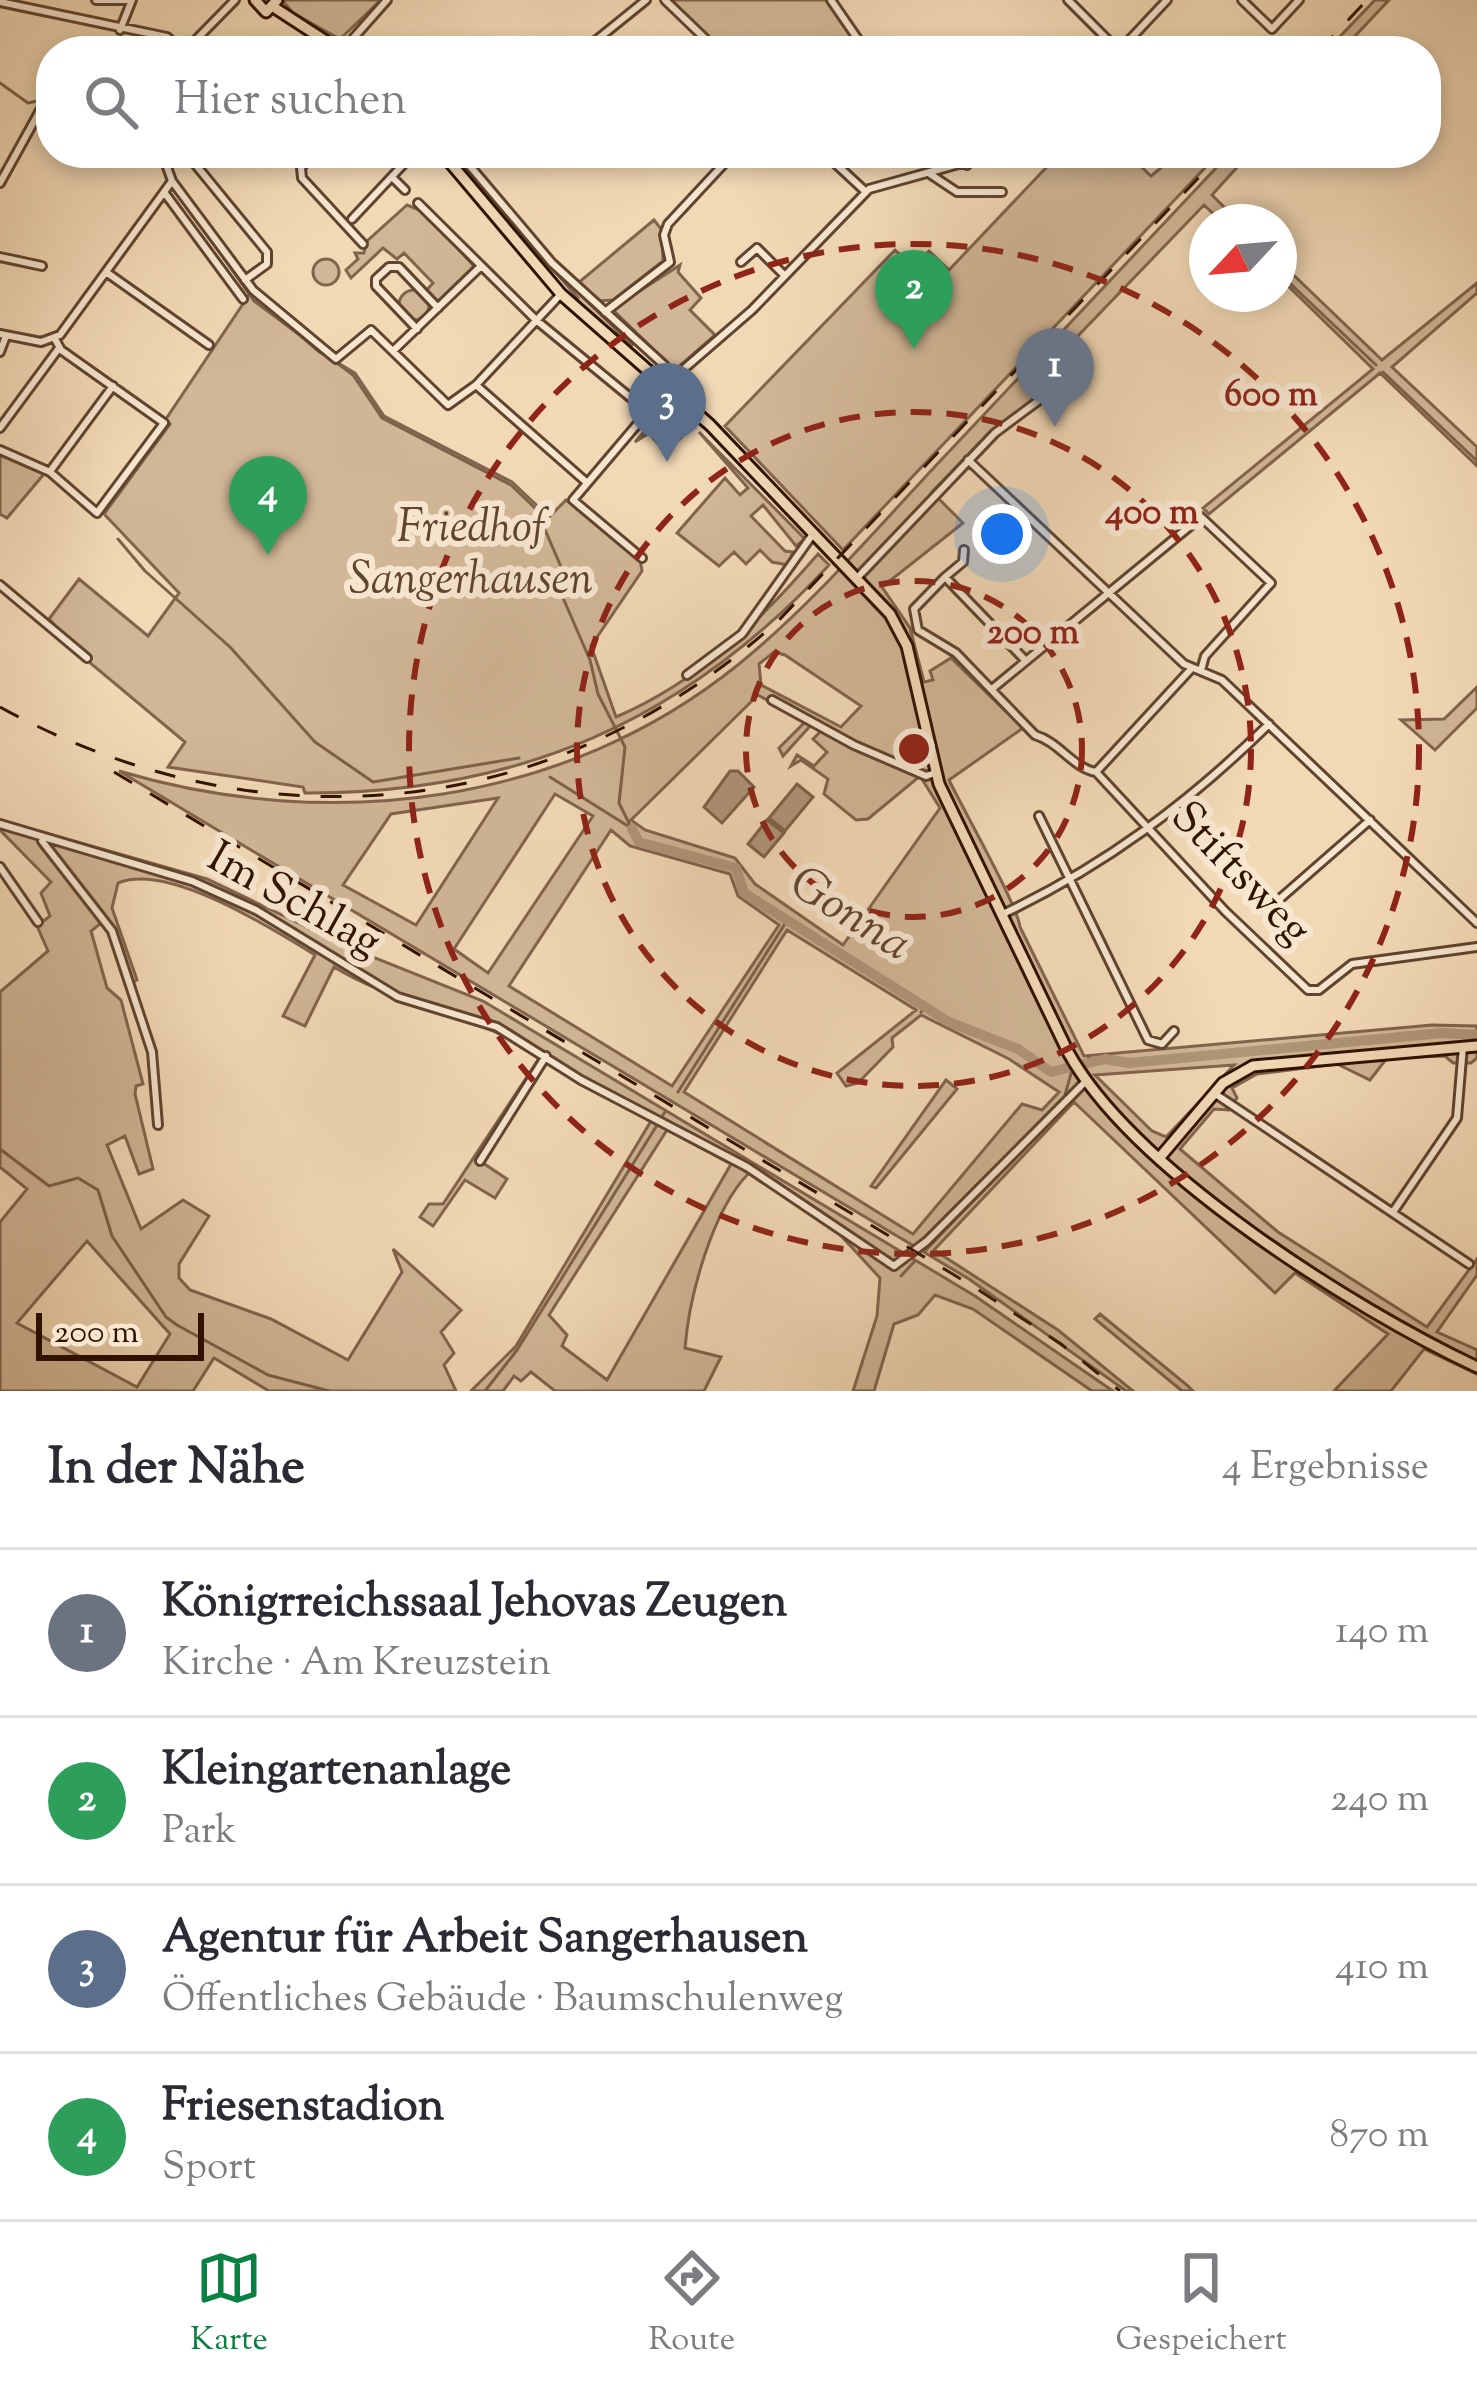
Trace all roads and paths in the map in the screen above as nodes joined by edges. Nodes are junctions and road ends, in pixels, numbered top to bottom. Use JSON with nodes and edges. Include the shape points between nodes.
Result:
{"nodes":[{"id":1,"x":96,"y":0,"type":"edge"},
{"id":2,"x":235,"y":0,"type":"edge"},
{"id":3,"x":255,"y":0,"type":"edge"},
{"id":4,"x":387,"y":0,"type":"edge"},
{"id":5,"x":646,"y":0,"type":"edge"},
{"id":6,"x":665,"y":0,"type":"edge"},
{"id":7,"x":832,"y":0,"type":"edge"},
{"id":8,"x":1068,"y":0,"type":"edge"},
{"id":9,"x":1167,"y":0,"type":"edge"},
{"id":10,"x":1242,"y":0,"type":"edge"},
{"id":11,"x":1299,"y":0,"type":"edge"},
{"id":12,"x":126,"y":1,"type":"edge"},
{"id":13,"x":0,"y":2,"type":"edge"},
{"id":14,"x":30,"y":3,"type":"edge"},
{"id":15,"x":276,"y":4,"type":"edge"},
{"id":16,"x":120,"y":30,"type":"junction"},
{"id":17,"x":160,"y":36,"type":"edge"},
{"id":18,"x":198,"y":36,"type":"edge"},
{"id":19,"x":321,"y":36,"type":"edge"},
{"id":20,"x":355,"y":36,"type":"edge"},
{"id":21,"x":602,"y":36,"type":"edge"},
{"id":22,"x":702,"y":36,"type":"edge"},
{"id":23,"x":856,"y":36,"type":"edge"},
{"id":24,"x":1104,"y":36,"type":"edge"},
{"id":25,"x":1133,"y":36,"type":"edge"},
{"id":26,"x":36,"y":118,"type":"edge"},
{"id":27,"x":168,"y":168,"type":"edge"},
{"id":28,"x":197,"y":168,"type":"edge"},
{"id":29,"x":301,"y":168,"type":"edge"},
{"id":30,"x":402,"y":168,"type":"edge"},
{"id":31,"x":455,"y":168,"type":"edge"},
{"id":32,"x":473,"y":168,"type":"edge"},
{"id":33,"x":720,"y":168,"type":"edge"},
{"id":34,"x":840,"y":168,"type":"edge"},
{"id":35,"x":955,"y":168,"type":"edge"},
{"id":36,"x":930,"y":174,"type":"junction"},
{"id":37,"x":394,"y":178,"type":"junction"},
{"id":38,"x":0,"y":183,"type":"edge"},
{"id":39,"x":169,"y":186,"type":"junction"},
{"id":40,"x":405,"y":190,"type":"dead end"},
{"id":41,"x":866,"y":192,"type":"junction"},
{"id":42,"x":1002,"y":192,"type":"dead end"},
{"id":43,"x":418,"y":203,"type":"dead end"},
{"id":44,"x":352,"y":219,"type":"dead end"},
{"id":45,"x":363,"y":244,"type":"dead end"},
{"id":46,"x":0,"y":257,"type":"edge"},
{"id":47,"x":741,"y":262,"type":"dead end"},
{"id":48,"x":42,"y":266,"type":"dead end"},
{"id":49,"x":480,"y":267,"type":"junction"},
{"id":50,"x":106,"y":272,"type":"junction"},
{"id":51,"x":785,"y":276,"type":"junction"},
{"id":52,"x":245,"y":280,"type":"junction"},
{"id":53,"x":561,"y":294,"type":"junction"},
{"id":54,"x":243,"y":299,"type":"dead end"},
{"id":55,"x":438,"y":308,"type":"junction"},
{"id":56,"x":604,"y":312,"type":"junction"},
{"id":57,"x":536,"y":320,"type":"junction"},
{"id":58,"x":416,"y":329,"type":"junction"},
{"id":59,"x":3,"y":335,"type":"edge"},
{"id":60,"x":55,"y":339,"type":"junction"},
{"id":61,"x":209,"y":346,"type":"dead end"},
{"id":62,"x":59,"y":348,"type":"junction"},
{"id":63,"x":394,"y":351,"type":"junction"},
{"id":64,"x":0,"y":352,"type":"edge"},
{"id":65,"x":664,"y":365,"type":"dead end"},
{"id":66,"x":476,"y":385,"type":"junction"},
{"id":67,"x":113,"y":386,"type":"junction"},
{"id":68,"x":669,"y":387,"type":"junction"},
{"id":69,"x":1038,"y":400,"type":"dead end"},
{"id":70,"x":648,"y":412,"type":"junction"},
{"id":71,"x":0,"y":428,"type":"edge"},
{"id":72,"x":0,"y":450,"type":"edge"},
{"id":73,"x":968,"y":460,"type":"junction"},
{"id":74,"x":50,"y":472,"type":"junction"},
{"id":75,"x":586,"y":482,"type":"junction"},
{"id":76,"x":813,"y":534,"type":"junction"},
{"id":77,"x":964,"y":550,"type":"dead end"},
{"id":78,"x":642,"y":558,"type":"dead end"},
{"id":79,"x":945,"y":577,"type":"junction"},
{"id":80,"x":856,"y":578,"type":"junction"},
{"id":81,"x":0,"y":585,"type":"edge"},
{"id":82,"x":1108,"y":592,"type":"junction"},
{"id":83,"x":87,"y":658,"type":"dead end"},
{"id":84,"x":1025,"y":660,"type":"junction"},
{"id":85,"x":1196,"y":669,"type":"junction"},
{"id":86,"x":688,"y":675,"type":"dead end"},
{"id":87,"x":992,"y":688,"type":"junction"},
{"id":88,"x":772,"y":700,"type":"dead end"},
{"id":89,"x":1269,"y":724,"type":"junction"},
{"id":90,"x":1096,"y":772,"type":"junction"},
{"id":91,"x":935,"y":773,"type":"junction"},
{"id":92,"x":1173,"y":810,"type":"junction"},
{"id":93,"x":1039,"y":816,"type":"dead end"},
{"id":94,"x":1370,"y":820,"type":"junction"},
{"id":95,"x":0,"y":824,"type":"edge"},
{"id":96,"x":1149,"y":830,"type":"junction"},
{"id":97,"x":42,"y":841,"type":"junction"},
{"id":98,"x":0,"y":867,"type":"edge"},
{"id":99,"x":1070,"y":882,"type":"junction"},
{"id":100,"x":1003,"y":914,"type":"junction"},
{"id":101,"x":38,"y":922,"type":"dead end"},
{"id":102,"x":1477,"y":923,"type":"edge"},
{"id":103,"x":1477,"y":947,"type":"edge"},
{"id":104,"x":1174,"y":1031,"type":"dead end"},
{"id":105,"x":1463,"y":1046,"type":"junction"},
{"id":106,"x":1477,"y":1046,"type":"edge"},
{"id":107,"x":546,"y":1056,"type":"junction"},
{"id":108,"x":1084,"y":1078,"type":"junction"},
{"id":109,"x":1214,"y":1093,"type":"junction"},
{"id":110,"x":158,"y":1125,"type":"dead end"},
{"id":111,"x":1161,"y":1156,"type":"junction"},
{"id":112,"x":480,"y":1161,"type":"dead end"},
{"id":113,"x":1393,"y":1212,"type":"junction"},
{"id":114,"x":1469,"y":1264,"type":"dead end"},
{"id":115,"x":1477,"y":1367,"type":"edge"}],
"edges":[{"from":1,"to":12,"type":"street"},
{"from":2,"to":18,"type":"street"},
{"from":3,"to":15,"type":"main road","via":[[262,11]]},
{"from":4,"to":20,"type":"street"},
{"from":5,"to":21,"type":"street"},
{"from":6,"to":22,"type":"street"},
{"from":7,"to":23,"type":"street"},
{"from":8,"to":24,"type":"street"},
{"from":9,"to":25,"type":"street"},
{"from":10,"to":11,"type":"street","via":[[1272,28]]},
{"from":12,"to":16,"type":"street"},
{"from":13,"to":14,"type":"street"},
{"from":14,"to":16,"type":"street"},
{"from":15,"to":19,"type":"main road"},
{"from":16,"to":17,"type":"street"},
{"from":26,"to":38,"type":"street"},
{"from":27,"to":39,"type":"street"},
{"from":28,"to":52,"type":"street","via":[[267,252],[267,264]]},
{"from":29,"to":45,"type":"street"},
{"from":30,"to":37,"type":"street"},
{"from":31,"to":53,"type":"main road"},
{"from":32,"to":56,"type":"street"},
{"from":33,"to":56,"type":"street","via":[[668,224],[670,262]]},
{"from":34,"to":41,"type":"street"},
{"from":35,"to":36,"type":"street"},
{"from":36,"to":41,"type":"street"},
{"from":36,"to":42,"type":"street","via":[[957,192]]},
{"from":37,"to":40,"type":"street"},
{"from":37,"to":44,"type":"street"},
{"from":39,"to":50,"type":"street"},
{"from":39,"to":52,"type":"street"},
{"from":39,"to":54,"type":"street"},
{"from":41,"to":51,"type":"street"},
{"from":43,"to":49,"type":"street"},
{"from":46,"to":48,"type":"street"},
{"from":47,"to":51,"type":"street","via":[[757,248]]},
{"from":49,"to":55,"type":"street"},
{"from":49,"to":57,"type":"street"},
{"from":50,"to":60,"type":"street"},
{"from":50,"to":61,"type":"street"},
{"from":51,"to":68,"type":"street"},
{"from":52,"to":63,"type":"street","via":[[336,358],[371,330]]},
{"from":53,"to":57,"type":"street"},
{"from":53,"to":68,"type":"main road"},
{"from":55,"to":58,"type":"street"},
{"from":55,"to":58,"type":"street","via":[[395,266],[376,279]]},
{"from":56,"to":65,"type":"street"},
{"from":57,"to":66,"type":"street"},
{"from":57,"to":70,"type":"street"},
{"from":58,"to":63,"type":"street"},
{"from":59,"to":60,"type":"street"},
{"from":59,"to":64,"type":"street"},
{"from":60,"to":62,"type":"street"},
{"from":62,"to":67,"type":"street"},
{"from":62,"to":71,"type":"street"},
{"from":63,"to":66,"type":"street","via":[[448,405]]},
{"from":66,"to":75,"type":"street"},
{"from":67,"to":74,"type":"street"},
{"from":67,"to":74,"type":"street","via":[[164,423],[97,513]]},
{"from":68,"to":70,"type":"street"},
{"from":68,"to":76,"type":"main road"},
{"from":69,"to":73,"type":"street"},
{"from":70,"to":75,"type":"street"},
{"from":72,"to":74,"type":"street"},
{"from":73,"to":80,"type":"street"},
{"from":73,"to":82,"type":"street"},
{"from":75,"to":78,"type":"street","via":[[574,504]]},
{"from":76,"to":80,"type":"main road"},
{"from":76,"to":86,"type":"street","via":[[742,634]]},
{"from":77,"to":79,"type":"street","via":[[963,562]]},
{"from":79,"to":84,"type":"street"},
{"from":79,"to":87,"type":"street","name":"Stiftsweg","via":[[914,609],[918,630],[946,644]]},
{"from":80,"to":91,"type":"main road","via":[[907,646]]},
{"from":81,"to":83,"type":"street"},
{"from":82,"to":84,"type":"street"},
{"from":82,"to":85,"type":"street"},
{"from":82,"to":85,"type":"street","via":[[1201,517],[1270,583]]},
{"from":84,"to":87,"type":"street"},
{"from":85,"to":89,"type":"street","via":[[1222,680]]},
{"from":85,"to":90,"type":"street"},
{"from":87,"to":90,"type":"street","name":"Stiftsweg","via":[[1036,735]]},
{"from":88,"to":91,"type":"street","via":[[854,745]]},
{"from":89,"to":92,"type":"street"},
{"from":89,"to":94,"type":"street"},
{"from":90,"to":96,"type":"street","name":"Stiftsweg"},
{"from":91,"to":100,"type":"main road"},
{"from":92,"to":94,"type":"street","via":[[1267,910]]},
{"from":92,"to":96,"type":"street"},
{"from":93,"to":99,"type":"street"},
{"from":94,"to":102,"type":"street"},
{"from":95,"to":97,"type":"street","name":"Im Schlag"},
{"from":96,"to":99,"type":"street"},
{"from":96,"to":103,"type":"street","name":"Stiftsweg","via":[[1308,990],[1357,962]]},
{"from":97,"to":107,"type":"street","name":"Im Schlag","via":[[193,881],[398,997],[497,1027]]},
{"from":97,"to":110,"type":"street","via":[[112,932],[152,1052]]},
{"from":98,"to":101,"type":"street"},
{"from":99,"to":100,"type":"street"},
{"from":99,"to":104,"type":"street","via":[[1148,1040],[1162,1043]]},
{"from":100,"to":108,"type":"main road"},
{"from":105,"to":106,"type":"main road"},
{"from":105,"to":109,"type":"main road","via":[[1261,1064]]},
{"from":105,"to":113,"type":"street","via":[[1456,1118]]},
{"from":107,"to":108,"type":"street","name":"Im Schlag","via":[[747,1168],[897,1266]]},
{"from":107,"to":112,"type":"street"},
{"from":108,"to":111,"type":"main road"},
{"from":109,"to":111,"type":"main road"},
{"from":109,"to":113,"type":"street"},
{"from":111,"to":115,"type":"main road","via":[[1237,1219]]},
{"from":113,"to":114,"type":"street"}]}
